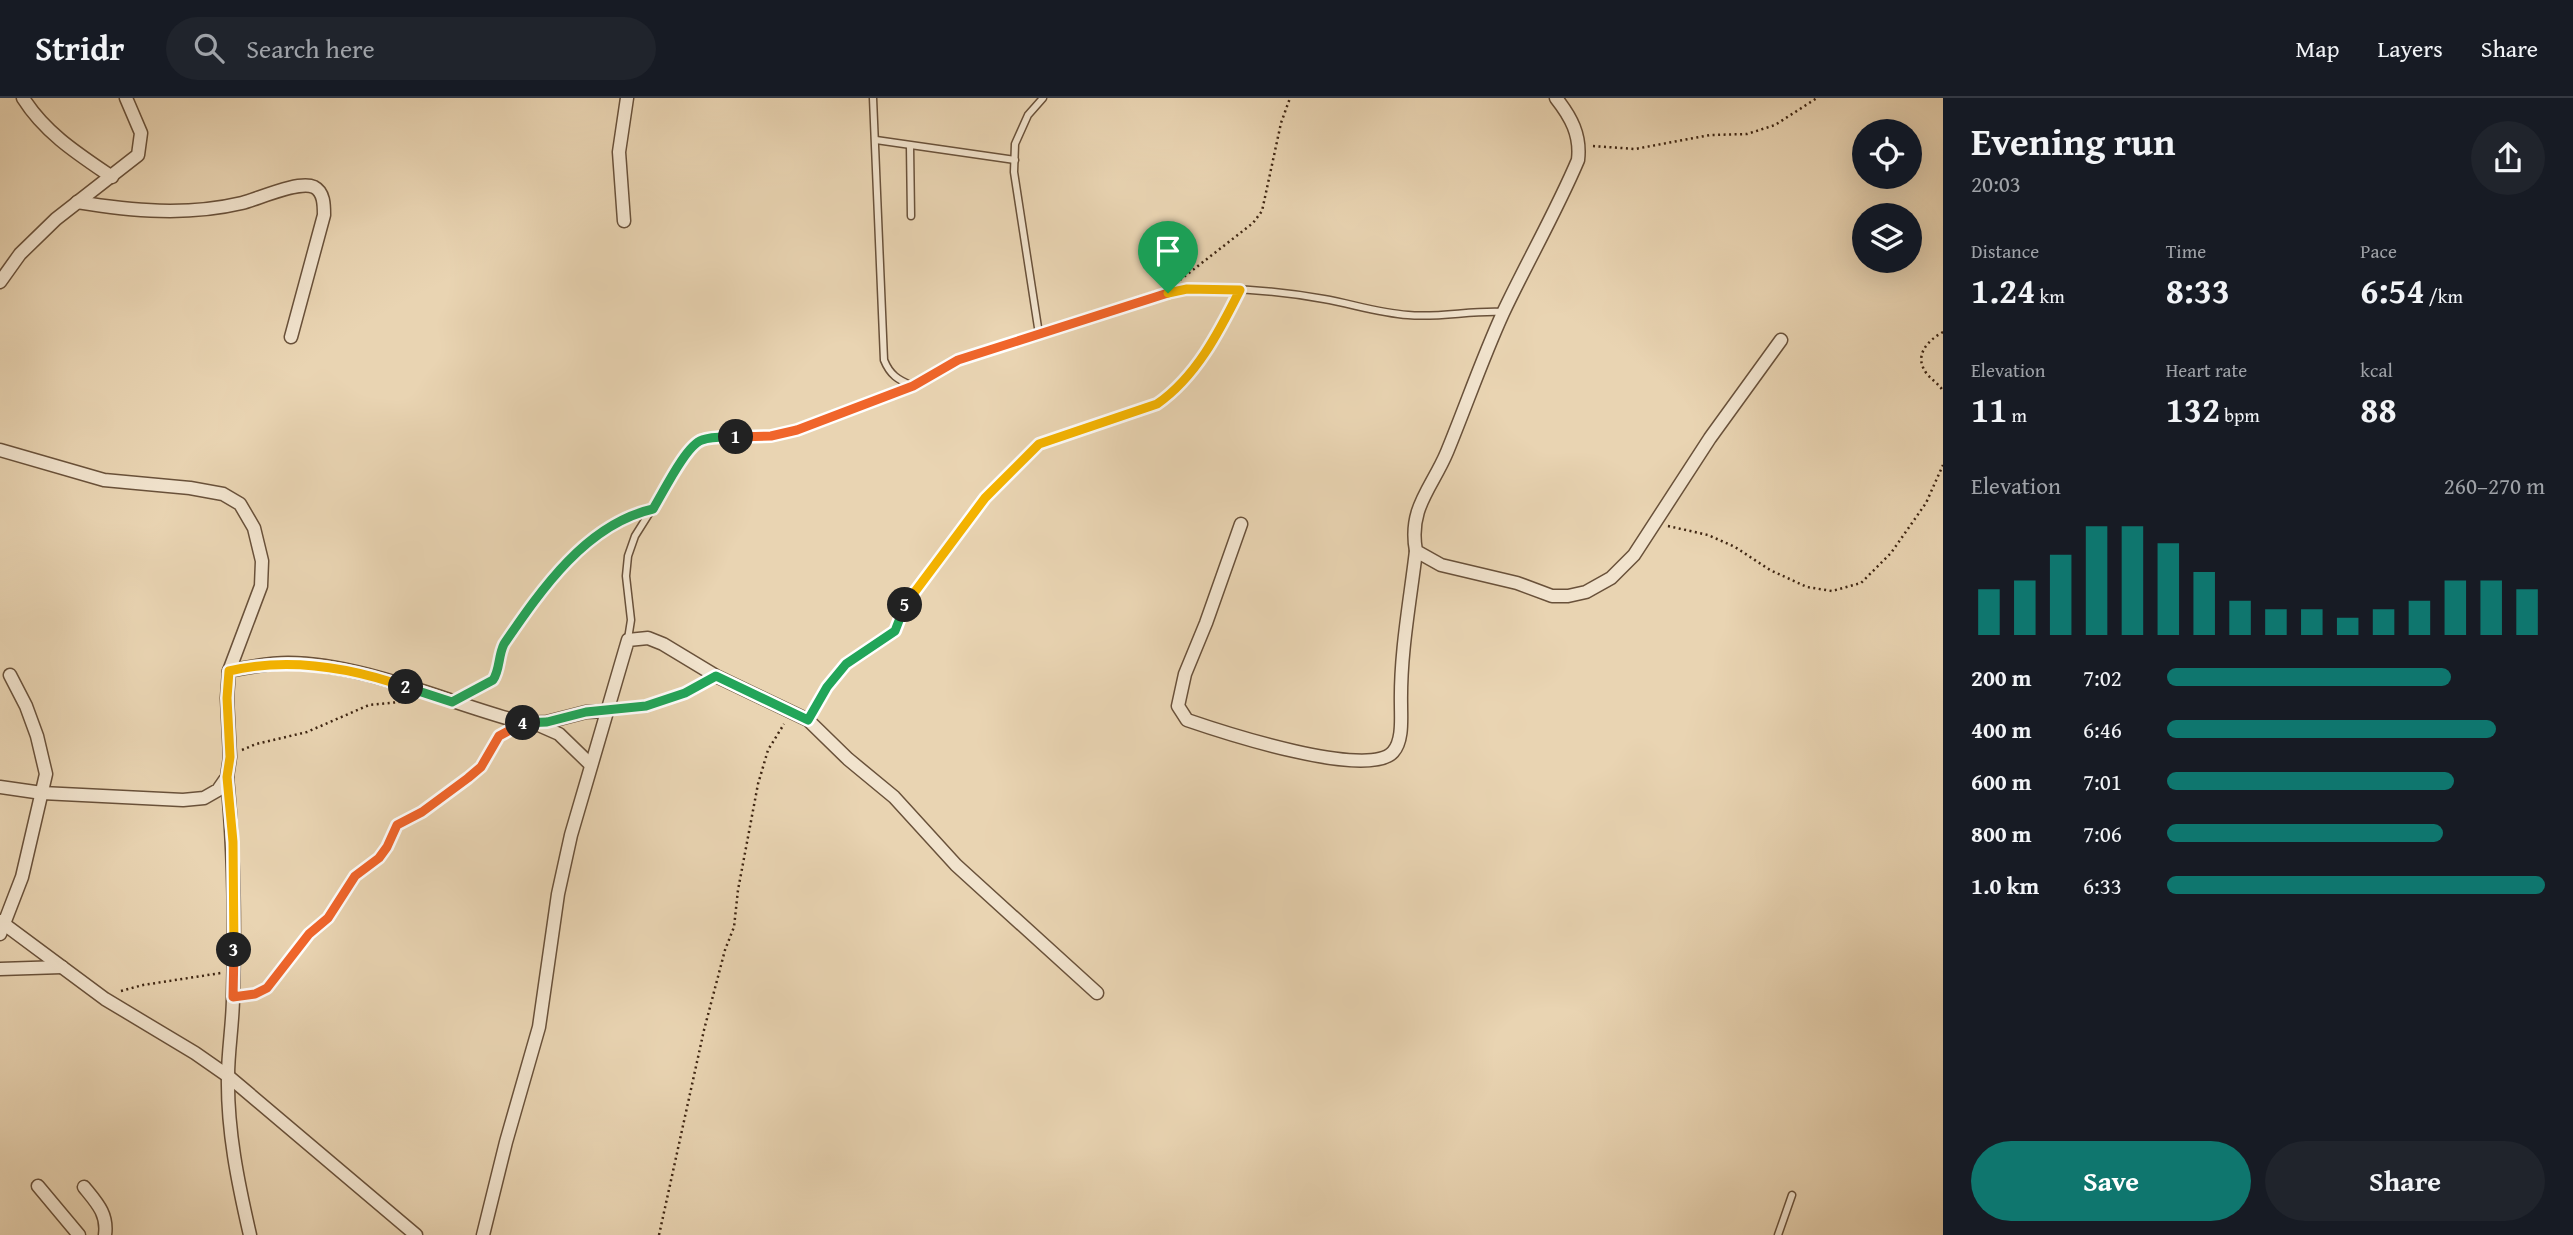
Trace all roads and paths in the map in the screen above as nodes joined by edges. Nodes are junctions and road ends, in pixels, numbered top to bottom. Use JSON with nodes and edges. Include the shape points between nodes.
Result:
{"nodes":[{"id":1,"x":23,"y":98,"type":"edge"},
{"id":2,"x":126,"y":98,"type":"edge"},
{"id":3,"x":627,"y":98,"type":"edge"},
{"id":4,"x":873,"y":98,"type":"edge"},
{"id":5,"x":1043,"y":98,"type":"edge"},
{"id":6,"x":1290,"y":98,"type":"edge"},
{"id":7,"x":1556,"y":98,"type":"edge"},
{"id":8,"x":1817,"y":98,"type":"edge"},
{"id":9,"x":876,"y":140,"type":"junction"},
{"id":10,"x":1579,"y":145,"type":"junction"},
{"id":11,"x":910,"y":146,"type":"junction"},
{"id":12,"x":1015,"y":160,"type":"junction"},
{"id":13,"x":112,"y":177,"type":"junction"},
{"id":14,"x":77,"y":202,"type":"junction"},
{"id":15,"x":911,"y":216,"type":"dead end"},
{"id":16,"x":624,"y":221,"type":"dead end"},
{"id":17,"x":0,"y":282,"type":"edge"},
{"id":18,"x":1240,"y":290,"type":"junction"},
{"id":19,"x":1168,"y":293,"type":"junction"},
{"id":20,"x":1504,"y":312,"type":"junction"},
{"id":21,"x":1943,"y":332,"type":"edge"},
{"id":22,"x":1039,"y":334,"type":"junction"},
{"id":23,"x":291,"y":337,"type":"dead end"},
{"id":24,"x":1781,"y":340,"type":"dead end"},
{"id":25,"x":913,"y":386,"type":"junction"},
{"id":26,"x":1943,"y":391,"type":"edge"},
{"id":27,"x":0,"y":450,"type":"edge"},
{"id":28,"x":1943,"y":465,"type":"edge"},
{"id":29,"x":653,"y":509,"type":"junction"},
{"id":30,"x":1655,"y":523,"type":"junction"},
{"id":31,"x":1241,"y":524,"type":"dead end"},
{"id":32,"x":1416,"y":551,"type":"junction"},
{"id":33,"x":628,"y":640,"type":"junction"},
{"id":34,"x":229,"y":671,"type":"junction"},
{"id":35,"x":10,"y":674,"type":"dead end"},
{"id":36,"x":716,"y":676,"type":"junction"},
{"id":37,"x":427,"y":694,"type":"junction"},
{"id":38,"x":452,"y":702,"type":"junction"},
{"id":39,"x":607,"y":710,"type":"junction"},
{"id":40,"x":808,"y":720,"type":"junction"},
{"id":41,"x":529,"y":723,"type":"junction"},
{"id":42,"x":784,"y":724,"type":"dead end"},
{"id":43,"x":230,"y":757,"type":"junction"},
{"id":44,"x":592,"y":765,"type":"junction"},
{"id":45,"x":227,"y":777,"type":"junction"},
{"id":46,"x":0,"y":787,"type":"edge"},
{"id":47,"x":42,"y":793,"type":"junction"},
{"id":48,"x":1,"y":926,"type":"edge"},
{"id":49,"x":62,"y":967,"type":"junction"},
{"id":50,"x":0,"y":969,"type":"edge"},
{"id":51,"x":233,"y":972,"type":"junction"},
{"id":52,"x":1097,"y":993,"type":"dead end"},
{"id":53,"x":233,"y":997,"type":"junction"},
{"id":54,"x":106,"y":999,"type":"junction"},
{"id":55,"x":228,"y":1076,"type":"junction"},
{"id":56,"x":38,"y":1186,"type":"dead end"},
{"id":57,"x":84,"y":1187,"type":"dead end"},
{"id":58,"x":1792,"y":1195,"type":"dead end"},
{"id":59,"x":79,"y":1235,"type":"edge"},
{"id":60,"x":105,"y":1235,"type":"edge"},
{"id":61,"x":250,"y":1235,"type":"edge"},
{"id":62,"x":416,"y":1235,"type":"edge"},
{"id":63,"x":483,"y":1235,"type":"edge"},
{"id":64,"x":659,"y":1235,"type":"edge"},
{"id":65,"x":1779,"y":1235,"type":"edge"}],
"edges":[{"from":1,"to":13,"type":"street","via":[[35,118]]},
{"from":2,"to":13,"type":"street","via":[[141,133],[141,146],[138,155]]},
{"from":3,"to":16,"type":"street","via":[[619,152]]},
{"from":4,"to":9,"type":"lane"},
{"from":5,"to":12,"type":"lane","via":[[1028,115],[1015,144]]},
{"from":6,"to":19,"type":"path","via":[[1262,211]]},
{"from":7,"to":10,"type":"street"},
{"from":8,"to":10,"type":"path","via":[[1775,124],[1747,134],[1710,135],[1635,149]]},
{"from":9,"to":11,"type":"lane"},
{"from":9,"to":25,"type":"lane","via":[[884,360],[897,379]]},
{"from":10,"to":20,"type":"street","via":[[1578,160]]},
{"from":11,"to":12,"type":"lane"},
{"from":11,"to":15,"type":"lane"},
{"from":12,"to":22,"type":"lane"},
{"from":13,"to":14,"type":"street"},
{"from":14,"to":17,"type":"street","via":[[20,254]]},
{"from":14,"to":23,"type":"street","via":[[191,212],[313,186],[321,193],[324,215]]},
{"from":18,"to":19,"type":"lane"},
{"from":18,"to":20,"type":"lane","via":[[1323,298],[1406,315]]},
{"from":18,"to":40,"type":"path","via":[[1221,328],[1173,393],[1157,404],[1039,444],[1026,454],[966,521],[904,608],[895,631],[846,664]]},
{"from":19,"to":22,"type":"lane"},
{"from":20,"to":32,"type":"street","via":[[1414,518]]},
{"from":21,"to":26,"type":"path","via":[[1928,342],[1921,362]]},
{"from":22,"to":25,"type":"lane","via":[[958,360]]},
{"from":24,"to":30,"type":"street"},
{"from":25,"to":29,"type":"lane","via":[[782,435],[699,440]]},
{"from":27,"to":34,"type":"street","via":[[104,480],[190,488],[223,494],[240,504],[254,528],[262,561],[261,586]]},
{"from":28,"to":30,"type":"path","via":[[1926,503],[1891,553],[1861,583],[1832,591],[1807,587],[1708,535]]},
{"from":29,"to":33,"type":"lane","via":[[628,556]]},
{"from":29,"to":38,"type":"path","via":[[611,526],[571,559],[504,644],[493,680]]},
{"from":30,"to":32,"type":"street","via":[[1634,555],[1611,578],[1568,596],[1552,596],[1441,565]]},
{"from":31,"to":32,"type":"street","via":[[1185,674],[1178,706],[1187,720],[1335,759],[1386,759],[1396,750]]},
{"from":33,"to":36,"type":"street","via":[[648,638],[663,644]]},
{"from":33,"to":39,"type":"street"},
{"from":34,"to":37,"type":"street","via":[[290,663],[356,673]]},
{"from":34,"to":43,"type":"street"},
{"from":35,"to":47,"type":"street","via":[[43,758]]},
{"from":36,"to":39,"type":"path","via":[[661,702]]},
{"from":36,"to":40,"type":"street"},
{"from":37,"to":38,"type":"street"},
{"from":37,"to":43,"type":"path","via":[[401,703],[369,705],[324,726],[256,744]]},
{"from":38,"to":41,"type":"street"},
{"from":39,"to":41,"type":"street"},
{"from":39,"to":44,"type":"street"},
{"from":40,"to":52,"type":"street"},
{"from":41,"to":44,"type":"street","via":[[559,734]]},
{"from":41,"to":53,"type":"path","via":[[499,736],[481,767],[422,812],[397,825],[379,858],[355,876],[328,918],[309,934],[267,988]]},
{"from":42,"to":64,"type":"path","via":[[768,750],[758,784],[734,927],[704,1030]]},
{"from":43,"to":45,"type":"street"},
{"from":44,"to":63,"type":"street","via":[[558,894],[539,1027]]},
{"from":45,"to":47,"type":"street","via":[[218,790],[204,798],[183,800]]},
{"from":45,"to":51,"type":"street","via":[[233,842]]},
{"from":46,"to":47,"type":"street"},
{"from":47,"to":48,"type":"street","via":[[22,877]]},
{"from":48,"to":49,"type":"street"},
{"from":49,"to":50,"type":"street"},
{"from":49,"to":54,"type":"street"},
{"from":51,"to":53,"type":"street"},
{"from":51,"to":54,"type":"path","via":[[143,985]]},
{"from":53,"to":55,"type":"street"},
{"from":54,"to":55,"type":"street"},
{"from":55,"to":61,"type":"street","via":[[235,1161]]},
{"from":55,"to":62,"type":"street"},
{"from":56,"to":59,"type":"street"},
{"from":57,"to":60,"type":"street","via":[[101,1208],[107,1223]]},
{"from":58,"to":65,"type":"lane"}]}
